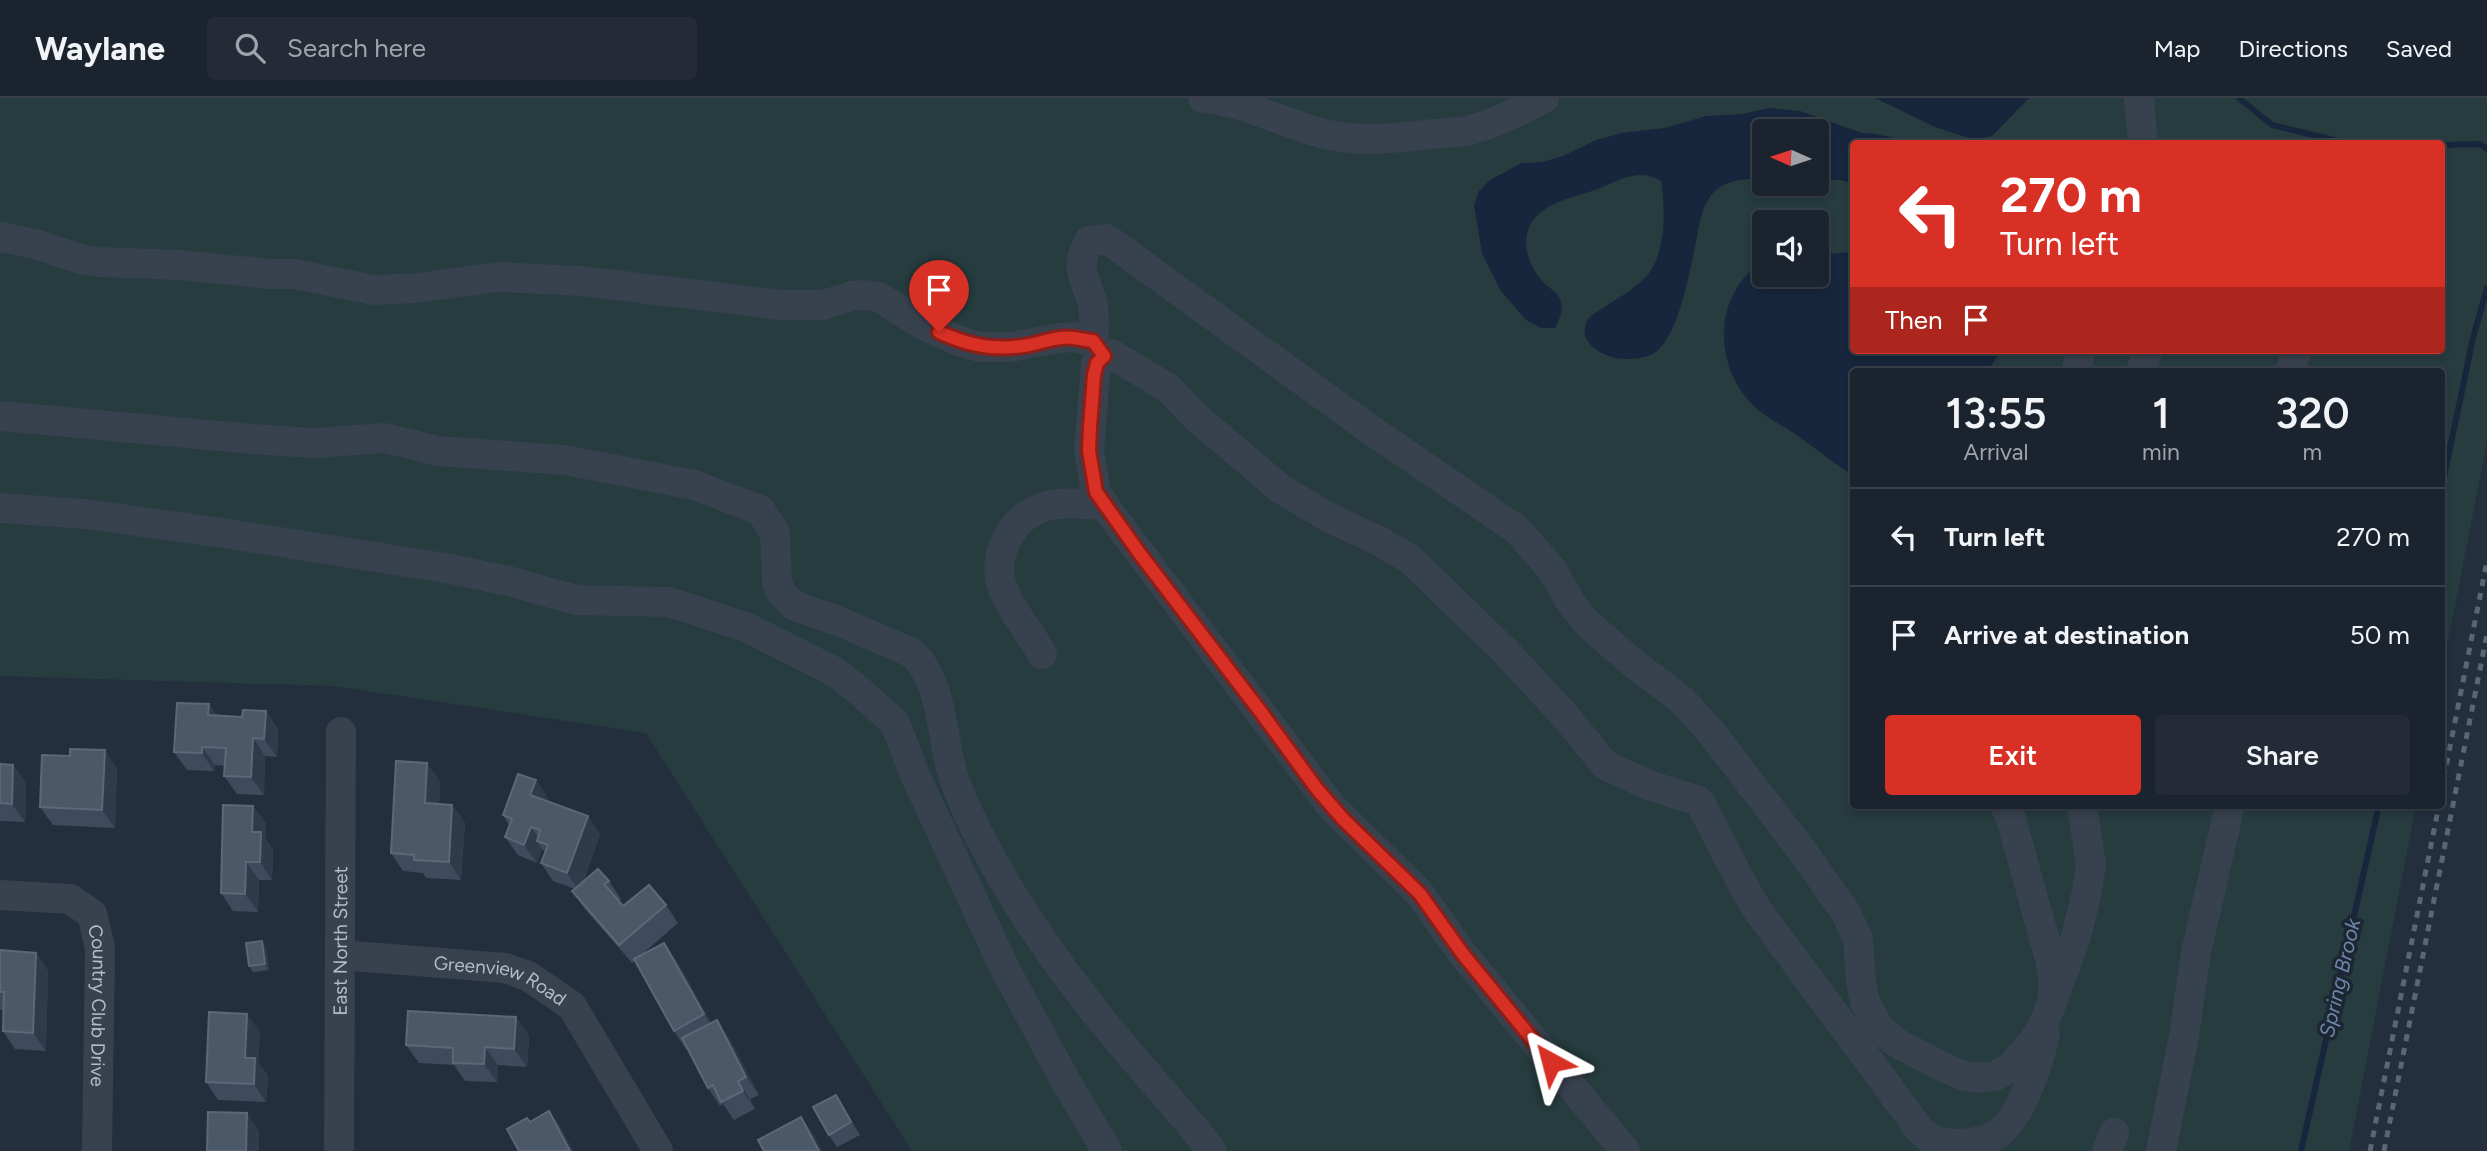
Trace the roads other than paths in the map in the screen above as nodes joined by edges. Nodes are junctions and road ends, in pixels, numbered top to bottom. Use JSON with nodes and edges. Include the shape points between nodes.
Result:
{"nodes":[{"id":1,"x":1203,"y":98,"type":"edge"},
{"id":2,"x":1544,"y":98,"type":"edge"},
{"id":3,"x":2139,"y":98,"type":"edge"},
{"id":4,"x":2143,"y":140,"type":"edge"},
{"id":5,"x":0,"y":237,"type":"edge"},
{"id":6,"x":1098,"y":349,"type":"junction"},
{"id":7,"x":0,"y":416,"type":"edge"},
{"id":8,"x":1105,"y":505,"type":"junction"},
{"id":9,"x":0,"y":508,"type":"edge"},
{"id":10,"x":1042,"y":653,"type":"dead end"},
{"id":11,"x":895,"y":723,"type":"junction"},
{"id":12,"x":341,"y":732,"type":"dead end"},
{"id":13,"x":946,"y":751,"type":"junction"},
{"id":14,"x":2007,"y":809,"type":"edge"},
{"id":15,"x":2083,"y":809,"type":"edge"},
{"id":16,"x":2229,"y":809,"type":"edge"},
{"id":17,"x":0,"y":895,"type":"edge"},
{"id":18,"x":340,"y":955,"type":"junction"},
{"id":19,"x":2050,"y":1005,"type":"junction"},
{"id":20,"x":1997,"y":1143,"type":"edge"},
{"id":21,"x":97,"y":1151,"type":"edge"},
{"id":22,"x":340,"y":1151,"type":"edge"},
{"id":23,"x":658,"y":1151,"type":"edge"},
{"id":24,"x":1107,"y":1151,"type":"edge"},
{"id":25,"x":1212,"y":1151,"type":"edge"},
{"id":26,"x":1625,"y":1151,"type":"edge"},
{"id":27,"x":2161,"y":1151,"type":"edge"}],
"edges":[{"from":1,"to":2,"type":"street","via":[[1247,107],[1341,138],[1364,139],[1467,130]]},
{"from":3,"to":4,"type":"street"},
{"from":5,"to":6,"type":"street","via":[[99,262],[295,274],[373,290],[498,277],[581,281],[782,305],[823,304],[865,295],[879,297],[939,332],[980,346],[1011,347],[1074,337]]},
{"from":6,"to":8,"type":"street","via":[[1089,451],[1096,492]]},
{"from":6,"to":19,"type":"street","via":[[1082,264],[1089,241],[1107,239],[1516,529],[1541,555],[1587,623],[1683,701],[1711,732],[1803,852],[1846,913],[1858,939],[1865,1002],[1878,1027],[1897,1042],[1964,1076],[1995,1076],[2010,1068],[2031,1044]]},
{"from":6,"to":20,"type":"street","via":[[1168,388],[1281,489],[1410,559],[1507,653],[1605,765],[1699,802],[1756,908],[1920,1130],[1933,1142]]},
{"from":7,"to":13,"type":"street","via":[[313,443],[385,438],[438,451],[588,463],[682,482],[725,496],[760,510],[769,520],[775,533],[777,583],[795,606],[920,660],[931,678]]},
{"from":8,"to":10,"type":"street","via":[[1064,503],[1031,511],[1020,518],[1004,543],[1000,582]]},
{"from":8,"to":26,"type":"street","via":[[1324,797],[1420,894],[1462,953]]},
{"from":9,"to":11,"type":"street","via":[[85,514],[451,569],[576,600],[669,602],[746,627],[826,667]]},
{"from":11,"to":13,"type":"street"},
{"from":11,"to":24,"type":"street","via":[[1004,967]]},
{"from":12,"to":18,"type":"street","name":"East North Street"},
{"from":13,"to":25,"type":"street","via":[[970,816],[1028,918],[1112,1033]]},
{"from":14,"to":19,"type":"street","via":[[2050,959],[2054,984]]},
{"from":15,"to":19,"type":"street","via":[[2091,865],[2087,896]]},
{"from":16,"to":27,"type":"street","via":[[2196,952]]},
{"from":17,"to":21,"type":"street","name":"Country Club Drive","via":[[70,899],[92,914],[100,948]]},
{"from":18,"to":22,"type":"street","name":"East North Street"},
{"from":18,"to":23,"type":"street","name":"Greenview Road","via":[[505,968],[528,976],[572,1006]]},
{"from":19,"to":20,"type":"street","via":[[2040,1058]]}]}
